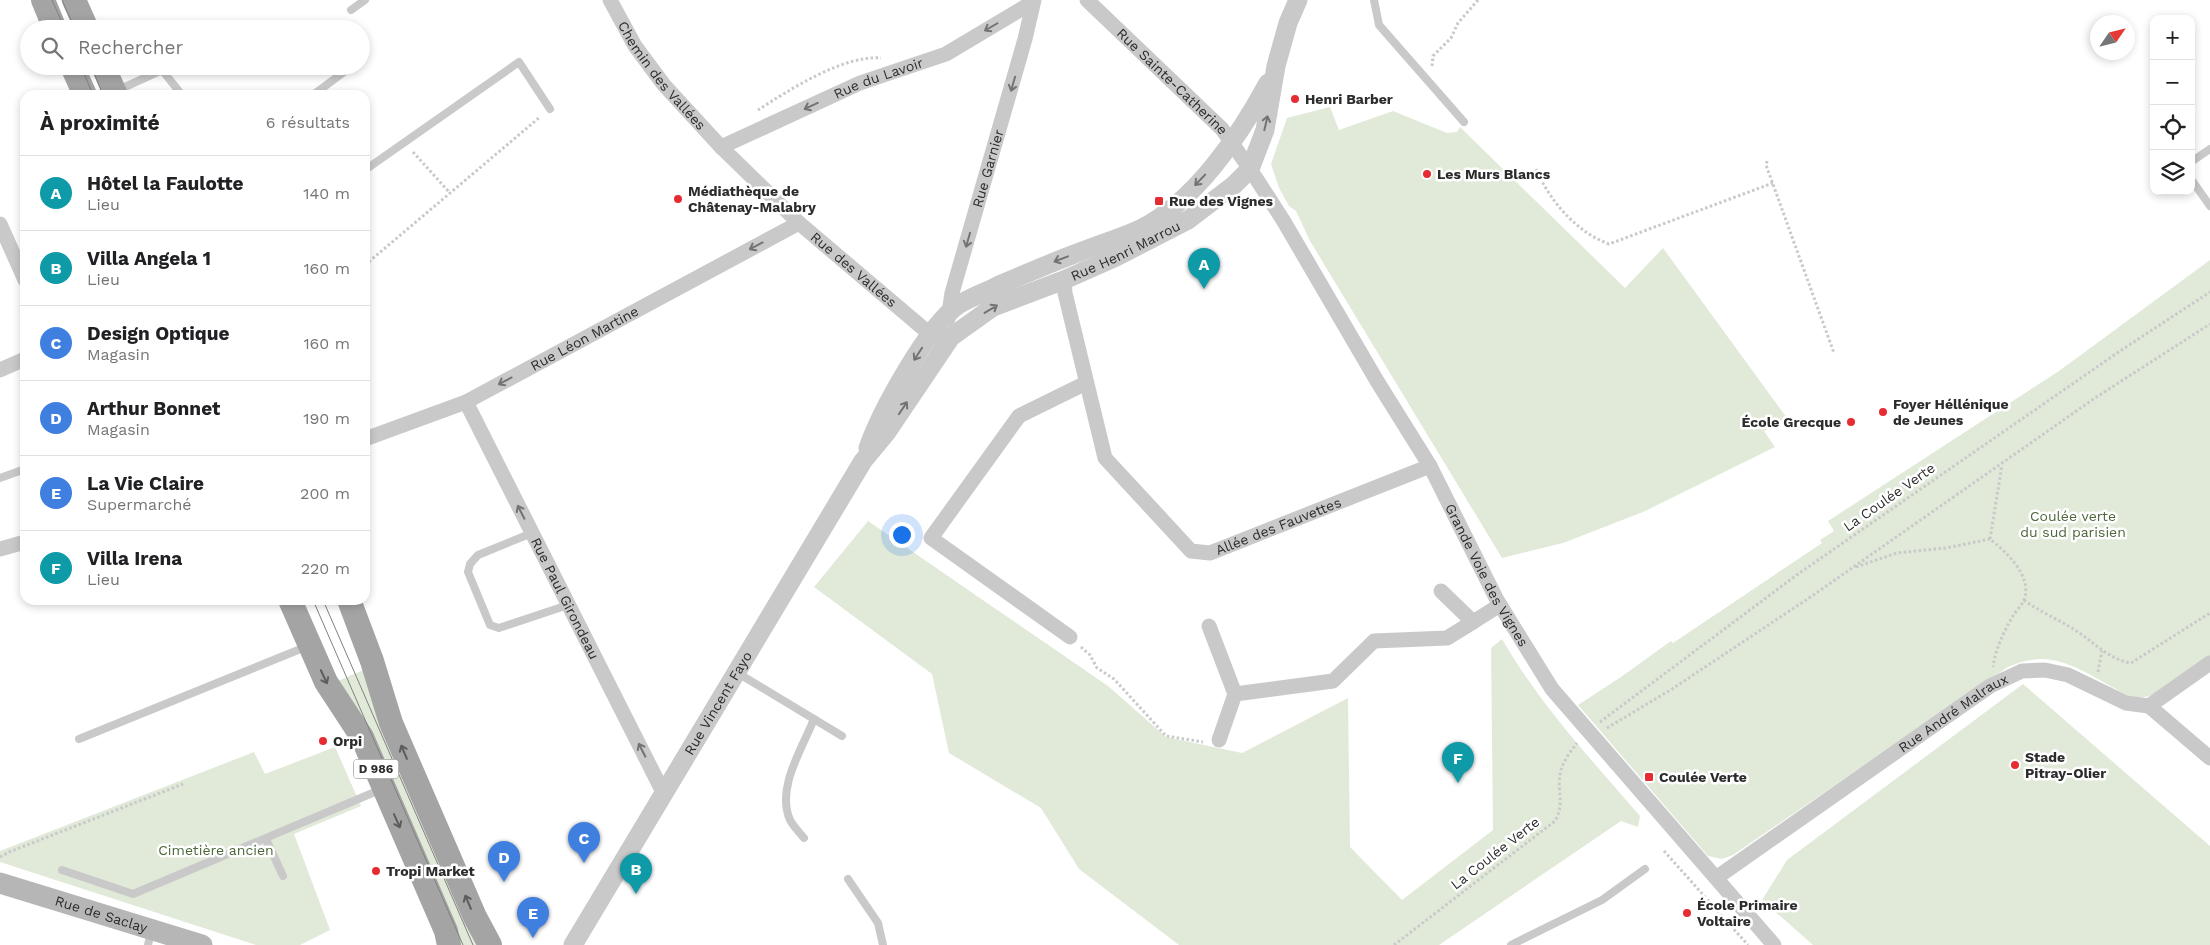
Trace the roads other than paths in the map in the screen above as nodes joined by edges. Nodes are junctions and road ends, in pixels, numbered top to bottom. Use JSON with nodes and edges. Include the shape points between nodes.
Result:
{"nodes":[{"id":1,"x":43,"y":0,"type":"edge"},
{"id":2,"x":74,"y":0,"type":"edge"},
{"id":3,"x":366,"y":0,"type":"edge"},
{"id":4,"x":610,"y":0,"type":"edge"},
{"id":5,"x":1087,"y":0,"type":"edge"},
{"id":6,"x":1298,"y":0,"type":"edge"},
{"id":7,"x":1374,"y":0,"type":"edge"},
{"id":8,"x":1034,"y":1,"type":"edge"},
{"id":9,"x":351,"y":10,"type":"dead end"},
{"id":10,"x":51,"y":20,"type":"edge"},
{"id":11,"x":83,"y":20,"type":"edge"},
{"id":12,"x":1276,"y":66,"type":"junction"},
{"id":13,"x":76,"y":75,"type":"edge"},
{"id":14,"x":107,"y":75,"type":"edge"},
{"id":15,"x":152,"y":75,"type":"edge"},
{"id":16,"x":166,"y":75,"type":"edge"},
{"id":17,"x":340,"y":75,"type":"edge"},
{"id":18,"x":83,"y":90,"type":"edge"},
{"id":19,"x":114,"y":90,"type":"edge"},
{"id":20,"x":121,"y":90,"type":"edge"},
{"id":21,"x":178,"y":90,"type":"edge"},
{"id":22,"x":320,"y":90,"type":"edge"},
{"id":23,"x":550,"y":109,"type":"road end"},
{"id":24,"x":1464,"y":122,"type":"dead end"},
{"id":25,"x":1232,"y":143,"type":"junction"},
{"id":26,"x":722,"y":147,"type":"junction"},
{"id":27,"x":2210,"y":149,"type":"edge"},
{"id":28,"x":2195,"y":159,"type":"edge"},
{"id":29,"x":370,"y":166,"type":"edge"},
{"id":30,"x":1250,"y":169,"type":"junction"},
{"id":31,"x":2195,"y":185,"type":"edge"},
{"id":32,"x":2210,"y":206,"type":"edge"},
{"id":33,"x":799,"y":223,"type":"junction"},
{"id":34,"x":0,"y":224,"type":"edge"},
{"id":35,"x":20,"y":269,"type":"edge"},
{"id":36,"x":1064,"y":280,"type":"junction"},
{"id":37,"x":947,"y":315,"type":"junction"},
{"id":38,"x":930,"y":335,"type":"junction"},
{"id":39,"x":951,"y":337,"type":"junction"},
{"id":40,"x":20,"y":361,"type":"edge"},
{"id":41,"x":0,"y":370,"type":"edge"},
{"id":42,"x":1086,"y":383,"type":"junction"},
{"id":43,"x":466,"y":402,"type":"junction"},
{"id":44,"x":370,"y":436,"type":"edge"},
{"id":45,"x":863,"y":461,"type":"junction"},
{"id":46,"x":1430,"y":466,"type":"junction"},
{"id":47,"x":20,"y":470,"type":"edge"},
{"id":48,"x":0,"y":478,"type":"edge"},
{"id":49,"x":532,"y":532,"type":"junction"},
{"id":50,"x":20,"y":543,"type":"edge"},
{"id":51,"x":0,"y":549,"type":"edge"},
{"id":52,"x":1441,"y":590,"type":"dead end"},
{"id":53,"x":292,"y":605,"type":"edge"},
{"id":54,"x":351,"y":605,"type":"edge"},
{"id":55,"x":568,"y":605,"type":"junction"},
{"id":56,"x":1500,"y":605,"type":"junction"},
{"id":57,"x":1473,"y":622,"type":"junction"},
{"id":58,"x":1210,"y":626,"type":"dead end"},
{"id":59,"x":1070,"y":637,"type":"road end"},
{"id":60,"x":309,"y":645,"type":"junction"},
{"id":61,"x":2210,"y":663,"type":"edge"},
{"id":62,"x":736,"y":672,"type":"junction"},
{"id":63,"x":1234,"y":694,"type":"junction"},
{"id":64,"x":2149,"y":706,"type":"junction"},
{"id":65,"x":814,"y":719,"type":"junction"},
{"id":66,"x":842,"y":736,"type":"dead end"},
{"id":67,"x":79,"y":739,"type":"dead end"},
{"id":68,"x":1219,"y":740,"type":"road end"},
{"id":69,"x":2210,"y":758,"type":"edge"},
{"id":70,"x":383,"y":789,"type":"junction"},
{"id":71,"x":664,"y":794,"type":"junction"},
{"id":72,"x":804,"y":838,"type":"dead end"},
{"id":73,"x":266,"y":839,"type":"junction"},
{"id":74,"x":1645,"y":869,"type":"dead end"},
{"id":75,"x":62,"y":870,"type":"dead end"},
{"id":76,"x":283,"y":876,"type":"dead end"},
{"id":77,"x":1716,"y":878,"type":"junction"},
{"id":78,"x":848,"y":879,"type":"dead end"},
{"id":79,"x":0,"y":883,"type":"edge"},
{"id":80,"x":150,"y":937,"type":"edge"},
{"id":81,"x":202,"y":945,"type":"edge"},
{"id":82,"x":449,"y":945,"type":"edge"},
{"id":83,"x":490,"y":945,"type":"edge"},
{"id":84,"x":573,"y":945,"type":"edge"},
{"id":85,"x":883,"y":945,"type":"edge"},
{"id":86,"x":1511,"y":945,"type":"edge"},
{"id":87,"x":1774,"y":945,"type":"edge"}],
"edges":[{"from":1,"to":10,"type":"main road"},
{"from":2,"to":11,"type":"main road"},
{"from":3,"to":9,"type":"lane"},
{"from":4,"to":26,"type":"street","name":"Chemin des Vallées","via":[[635,46],[664,85]]},
{"from":5,"to":25,"type":"street","name":"Rue Sainte-Catherine"},
{"from":6,"to":12,"type":"street","name":"Rue Henri Marrou"},
{"from":7,"to":24,"type":"lane","via":[[1379,25]]},
{"from":8,"to":26,"type":"street","name":"Rue du Lavoir","one_way":true,"via":[[946,54],[860,83]]},
{"from":8,"to":37,"type":"street","name":"Rue Garnier","one_way":true},
{"from":12,"to":25,"type":"street","name":"Rue Henri Marrou","via":[[1256,107]]},
{"from":30,"to":12,"type":"street","name":"Rue Henri Marrou","one_way":true,"via":[[1265,130]]},
{"from":13,"to":18,"type":"main road"},
{"from":14,"to":19,"type":"main road"},
{"from":15,"to":20,"type":"lane"},
{"from":16,"to":21,"type":"lane"},
{"from":17,"to":22,"type":"lane"},
{"from":23,"to":29,"type":"lane","via":[[519,62]]},
{"from":25,"to":30,"type":"street","name":"Rue Sainte-Catherine"},
{"from":25,"to":37,"type":"street","name":"Rue Henri Marrou","one_way":true,"via":[[1214,166],[1174,205],[1141,228],[969,299]]},
{"from":26,"to":33,"type":"street","name":"Rue des Vallées"},
{"from":27,"to":28,"type":"lane"},
{"from":30,"to":36,"type":"street","name":"Rue Henri Marrou","via":[[1188,220]]},
{"from":30,"to":46,"type":"street","name":"Grande Voie des Vignes"},
{"from":31,"to":32,"type":"lane"},
{"from":33,"to":38,"type":"street","name":"Rue des Vallées"},
{"from":33,"to":43,"type":"street","name":"Rue Léon Martine","one_way":true},
{"from":34,"to":35,"type":"street"},
{"from":39,"to":36,"type":"street","name":"Rue Henri Marrou","one_way":true,"via":[[993,307]]},
{"from":36,"to":42,"type":"street","name":"Allée des Fauvettes","via":[[1064,293]]},
{"from":37,"to":38,"type":"street","name":"Rue Vincent Fayo"},
{"from":37,"to":39,"type":"street","name":"Rue Garnier"},
{"from":38,"to":39,"type":"street"},
{"from":38,"to":45,"type":"street","name":"Rue Vincent Fayo","one_way":true,"via":[[878,421]]},
{"from":45,"to":39,"type":"street","name":"Rue Vincent Fayo","one_way":true,"via":[[887,432]]},
{"from":40,"to":41,"type":"street"},
{"from":42,"to":46,"type":"street","name":"Allée des Fauvettes","via":[[1105,458],[1191,551],[1210,553]]},
{"from":42,"to":59,"type":"street","via":[[1019,416],[931,538]]},
{"from":43,"to":44,"type":"street","name":"Rue Léon Martine"},
{"from":49,"to":43,"type":"street","name":"Rue Paul Girondeau","one_way":true},
{"from":45,"to":62,"type":"street","name":"Rue Vincent Fayo"},
{"from":46,"to":56,"type":"street","name":"Grande Voie des Vignes"},
{"from":47,"to":48,"type":"lane"},
{"from":49,"to":55,"type":"street","name":"Rue Paul Girondeau"},
{"from":49,"to":55,"type":"lane","via":[[478,555],[470,564],[468,572],[490,626],[499,628]]},
{"from":50,"to":51,"type":"street"},
{"from":52,"to":57,"type":"street"},
{"from":53,"to":60,"type":"main road","number":"D 986"},
{"from":83,"to":54,"type":"main road","one_way":true,"via":[[391,723]]},
{"from":71,"to":55,"type":"street","name":"Rue Paul Girondeau","one_way":true},
{"from":56,"to":57,"type":"street"},
{"from":56,"to":77,"type":"street","name":"Grande Voie des Vignes","via":[[1552,689]]},
{"from":57,"to":63,"type":"street","via":[[1447,638],[1374,641],[1333,681]]},
{"from":58,"to":63,"type":"street"},
{"from":60,"to":67,"type":"lane"},
{"from":60,"to":70,"type":"main road","number":"D 986","one_way":true,"via":[[326,682],[362,737]]},
{"from":61,"to":64,"type":"street"},
{"from":62,"to":65,"type":"lane"},
{"from":62,"to":71,"type":"street","name":"Rue Vincent Fayo"},
{"from":63,"to":68,"type":"street"},
{"from":64,"to":69,"type":"street"},
{"from":64,"to":77,"type":"street","name":"Rue André Malraux","via":[[2126,703],[2068,675],[2022,670],[1990,686]]},
{"from":65,"to":66,"type":"lane"},
{"from":65,"to":72,"type":"lane","via":[[789,780],[785,803],[790,821]]},
{"from":70,"to":73,"type":"lane"},
{"from":70,"to":82,"type":"main road","number":"D 986","one_way":true,"via":[[446,931]]},
{"from":71,"to":84,"type":"street","name":"Rue Vincent Fayo"},
{"from":73,"to":75,"type":"lane","via":[[133,894]]},
{"from":73,"to":76,"type":"lane"},
{"from":74,"to":86,"type":"lane","via":[[1602,900]]},
{"from":77,"to":87,"type":"street","name":"Grande Voie des Vignes"},
{"from":78,"to":85,"type":"lane","via":[[878,923]]},
{"from":79,"to":80,"type":"main road","name":"Rue de Saclay"},
{"from":80,"to":81,"type":"main road","name":"Rue de Saclay"}]}
